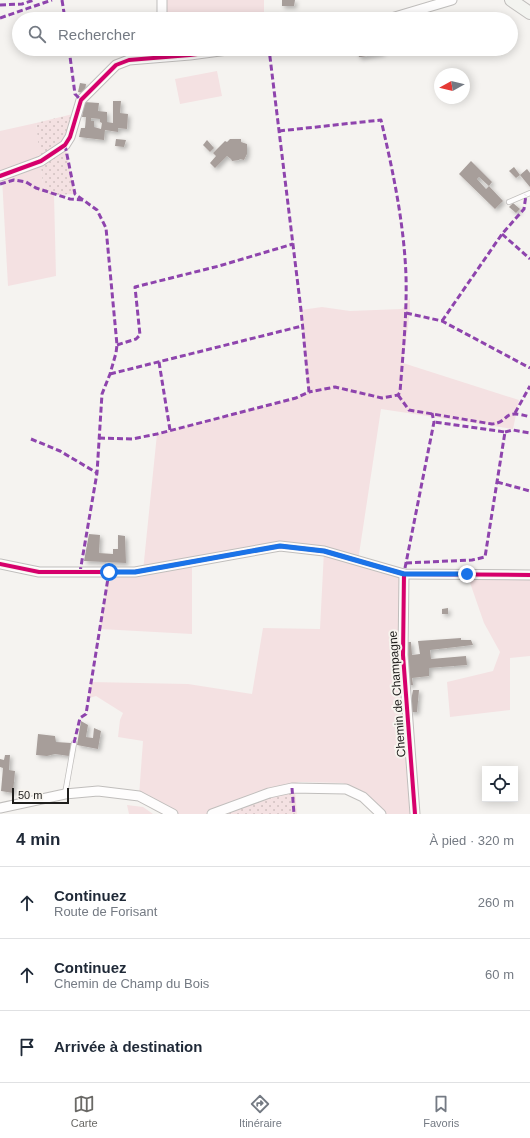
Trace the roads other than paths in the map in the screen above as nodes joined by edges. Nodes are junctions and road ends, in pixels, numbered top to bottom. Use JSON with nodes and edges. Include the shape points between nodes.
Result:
{"nodes":[{"id":1,"x":162,"y":0,"type":"edge"},
{"id":2,"x":452,"y":0,"type":"edge"},
{"id":3,"x":511,"y":0,"type":"edge"},
{"id":4,"x":162,"y":12,"type":"edge"},
{"id":5,"x":412,"y":12,"type":"edge"},
{"id":6,"x":530,"y":13,"type":"edge"},
{"id":7,"x":148,"y":56,"type":"edge"},
{"id":8,"x":0,"y":176,"type":"edge"},
{"id":9,"x":530,"y":194,"type":"edge"},
{"id":10,"x":509,"y":202,"type":"dead end"},
{"id":11,"x":0,"y":564,"type":"edge"},
{"id":12,"x":404,"y":574,"type":"junction"},
{"id":13,"x":530,"y":575,"type":"edge"},
{"id":14,"x":74,"y":743,"type":"dead end"},
{"id":15,"x":65,"y":794,"type":"junction"},
{"id":16,"x":0,"y":808,"type":"edge"},
{"id":17,"x":173,"y":814,"type":"edge"},
{"id":18,"x":212,"y":814,"type":"edge"},
{"id":19,"x":381,"y":814,"type":"edge"},
{"id":20,"x":415,"y":814,"type":"edge"}],
"edges":[{"from":1,"to":4,"type":"street"},
{"from":2,"to":5,"type":"street"},
{"from":3,"to":6,"type":"main road"},
{"from":7,"to":8,"type":"street","via":[[116,65],[81,100],[70,137],[65,145],[41,162]]},
{"from":9,"to":10,"type":"lane"},
{"from":11,"to":12,"type":"street","via":[[39,572],[135,572],[280,546],[324,551]]},
{"from":12,"to":13,"type":"street"},
{"from":12,"to":20,"type":"street","name":"Chemin de Champagne","via":[[403,655]]},
{"from":14,"to":15,"type":"lane"},
{"from":15,"to":16,"type":"street"},
{"from":15,"to":17,"type":"street","via":[[98,791],[139,796]]},
{"from":18,"to":19,"type":"street","via":[[269,793],[292,788],[346,789],[364,797]]}]}
